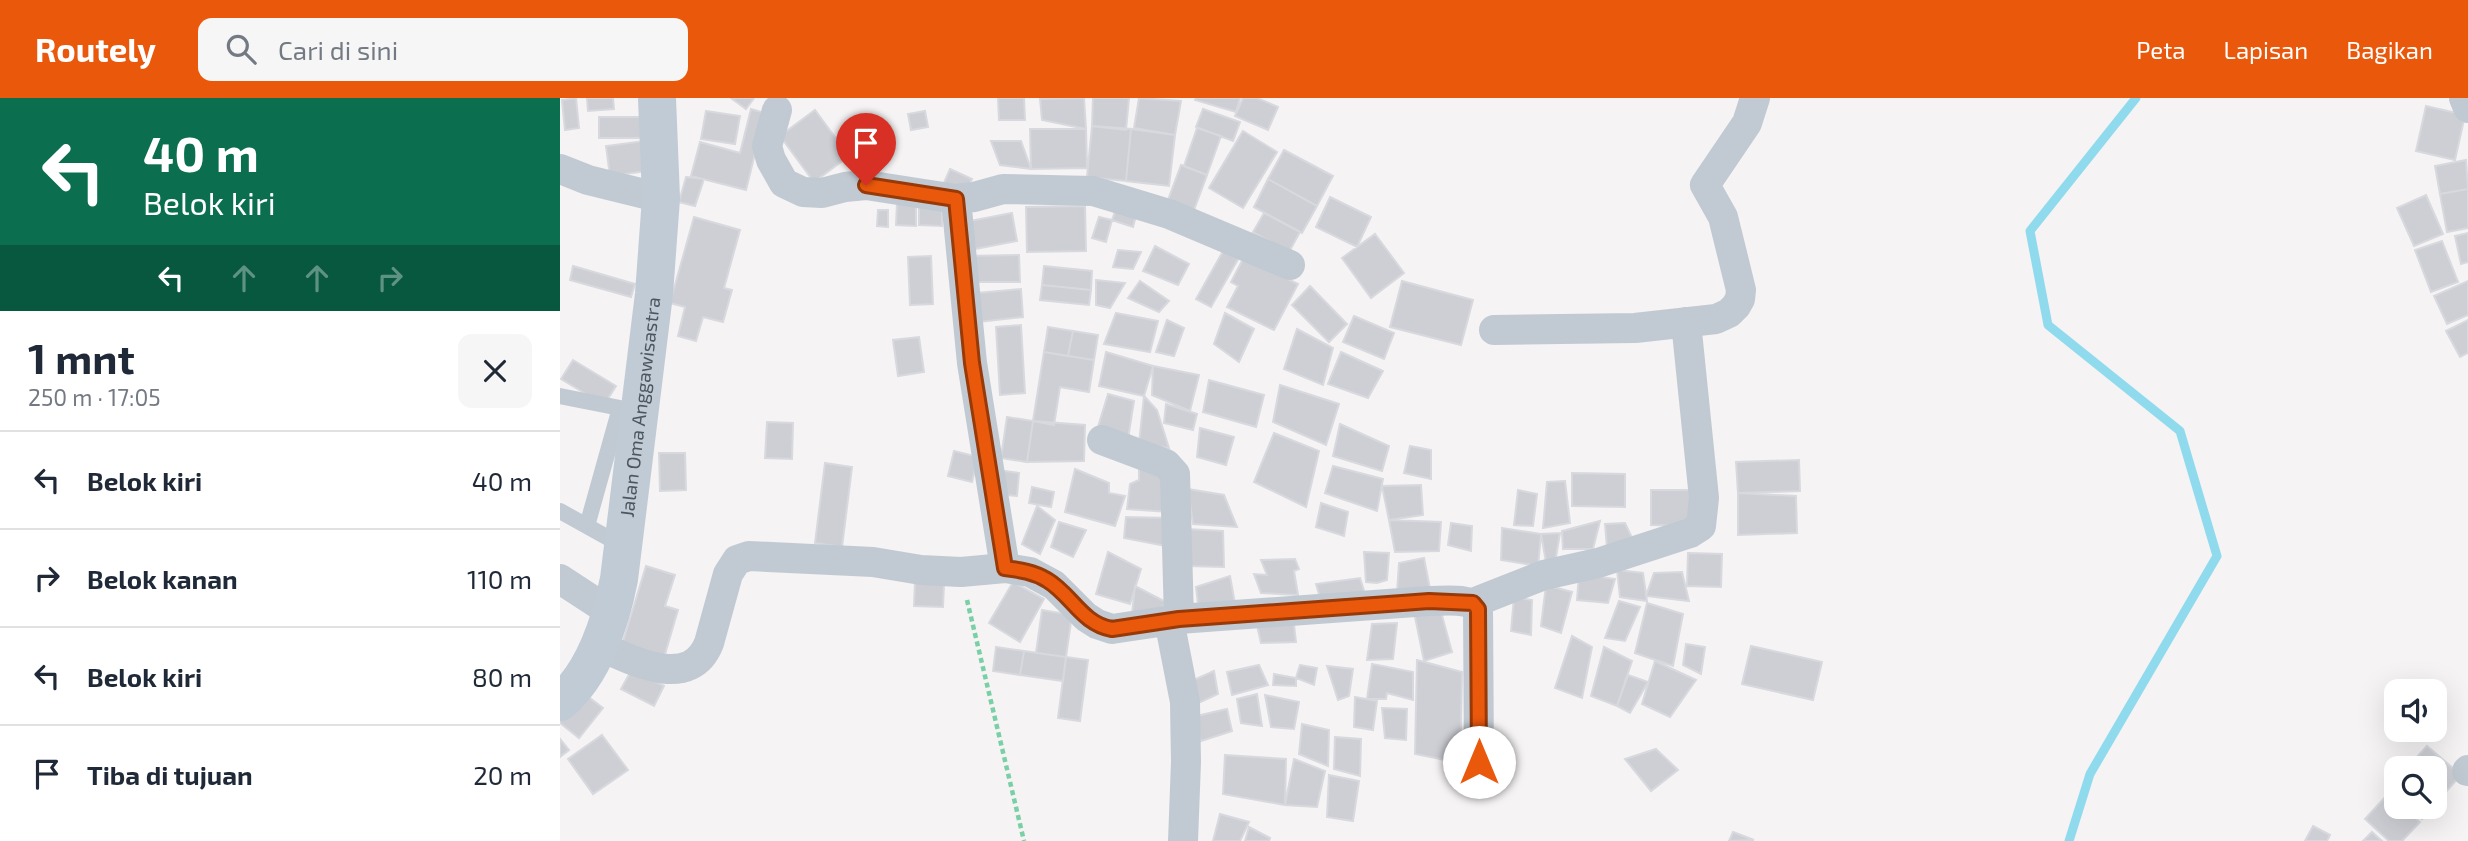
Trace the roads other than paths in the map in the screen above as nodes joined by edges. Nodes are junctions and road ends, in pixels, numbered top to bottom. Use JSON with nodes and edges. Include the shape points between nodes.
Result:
{"nodes":[{"id":1,"x":657,"y":98,"type":"edge"},
{"id":2,"x":1755,"y":98,"type":"edge"},
{"id":3,"x":2464,"y":98,"type":"edge"},
{"id":4,"x":2468,"y":108,"type":"edge"},
{"id":5,"x":776,"y":110,"type":"dead end"},
{"id":6,"x":560,"y":169,"type":"edge"},
{"id":7,"x":661,"y":198,"type":"junction"},
{"id":8,"x":956,"y":199,"type":"junction"},
{"id":9,"x":1290,"y":265,"type":"dead end"},
{"id":10,"x":1686,"y":322,"type":"junction"},
{"id":11,"x":1494,"y":330,"type":"dead end"},
{"id":12,"x":560,"y":396,"type":"edge"},
{"id":13,"x":631,"y":410,"type":"junction"},
{"id":14,"x":1102,"y":440,"type":"dead end"},
{"id":15,"x":560,"y":511,"type":"edge"},
{"id":16,"x":587,"y":526,"type":"junction"},
{"id":17,"x":624,"y":547,"type":"junction"},
{"id":18,"x":1005,"y":568,"type":"junction"},
{"id":19,"x":560,"y":579,"type":"edge"},
{"id":20,"x":1473,"y":603,"type":"junction"},
{"id":21,"x":1174,"y":619,"type":"junction"},
{"id":22,"x":606,"y":629,"type":"junction"},
{"id":23,"x":560,"y":702,"type":"edge"},
{"id":24,"x":1479,"y":762,"type":"dead end"},
{"id":25,"x":1183,"y":841,"type":"edge"}],
"edges":[{"from":1,"to":7,"type":"main road","name":"Jalan Oma Anggawisastra"},
{"from":2,"to":10,"type":"street","via":[[1747,123],[1705,185],[1723,217],[1740,299],[1729,313],[1716,319]]},
{"from":3,"to":4,"type":"street"},
{"from":5,"to":8,"type":"street","via":[[767,146],[784,183],[803,192],[866,185]]},
{"from":6,"to":7,"type":"street"},
{"from":7,"to":13,"type":"main road","name":"Jalan Oma Anggawisastra"},
{"from":8,"to":9,"type":"street","via":[[1003,189],[1093,191],[1170,214]]},
{"from":8,"to":18,"type":"street","via":[[972,363]]},
{"from":10,"to":11,"type":"street","via":[[1635,328]]},
{"from":10,"to":20,"type":"street","via":[[1704,498],[1701,526],[1598,563],[1544,575]]},
{"from":12,"to":13,"type":"lane"},
{"from":13,"to":16,"type":"lane"},
{"from":13,"to":17,"type":"main road","name":"Jalan Oma Anggawisastra"},
{"from":14,"to":21,"type":"street","via":[[1167,464],[1175,474]]},
{"from":15,"to":16,"type":"lane"},
{"from":16,"to":17,"type":"lane"},
{"from":17,"to":22,"type":"main road","name":"Jalan Oma Anggawisastra"},
{"from":18,"to":21,"type":"street","via":[[1048,581],[1086,617],[1104,627]]},
{"from":18,"to":22,"type":"street","via":[[961,572],[873,562],[742,557],[728,574],[705,654],[694,664],[678,669],[647,666]]},
{"from":19,"to":22,"type":"street"},
{"from":20,"to":21,"type":"street","via":[[1429,601]]},
{"from":20,"to":24,"type":"street","via":[[1478,609]]},
{"from":21,"to":25,"type":"street","via":[[1185,702]]},
{"from":22,"to":23,"type":"main road","name":"Jalan Oma Anggawisastra"}]}
